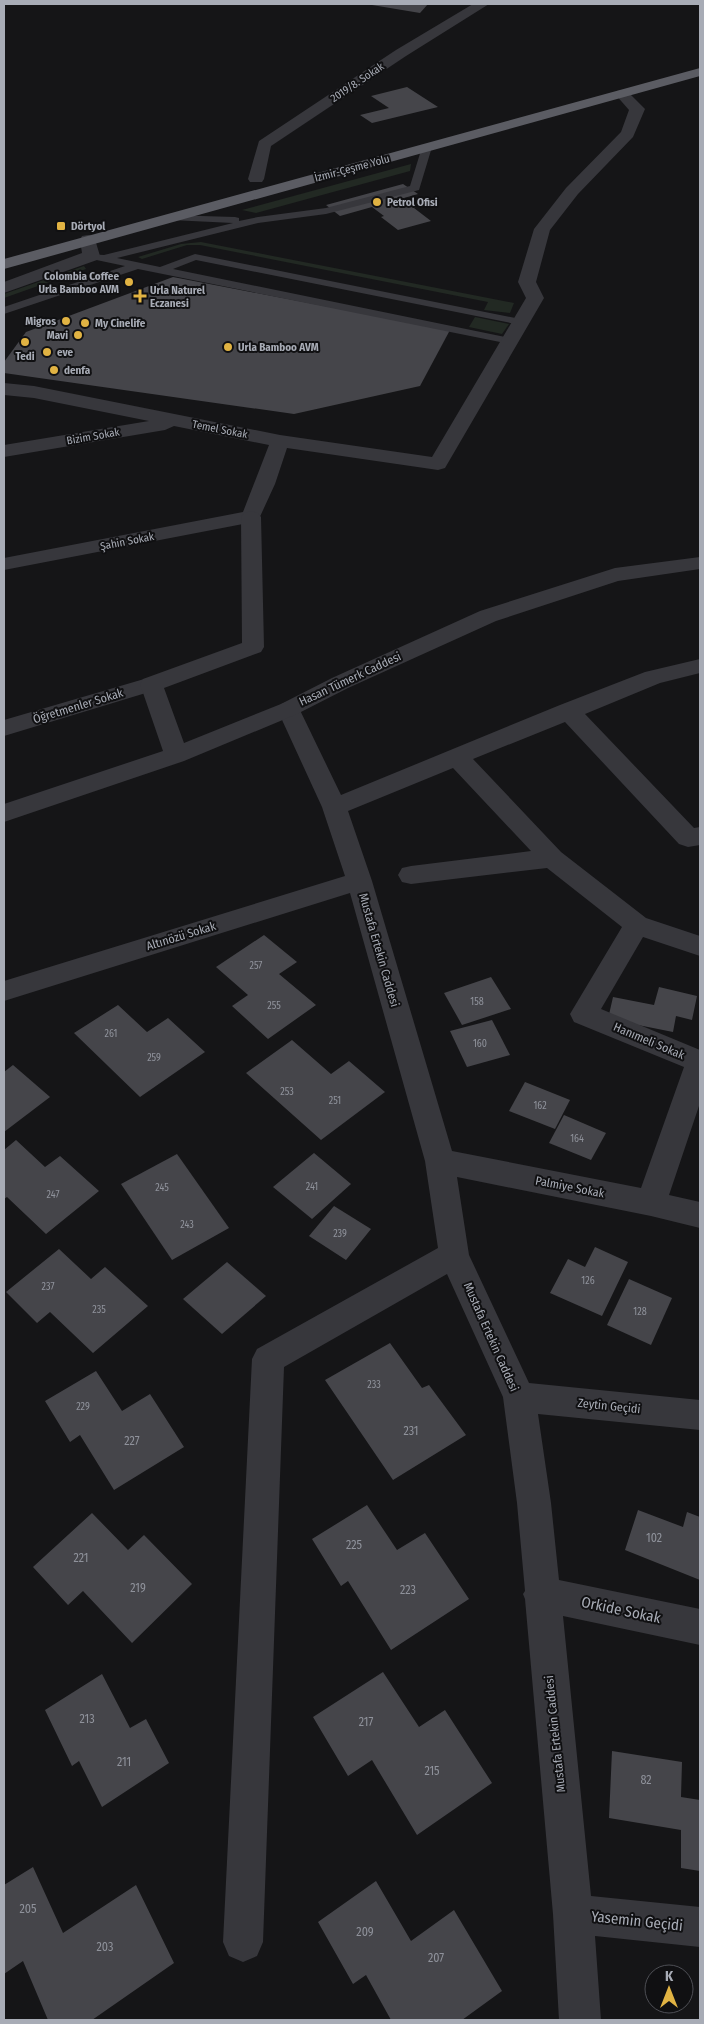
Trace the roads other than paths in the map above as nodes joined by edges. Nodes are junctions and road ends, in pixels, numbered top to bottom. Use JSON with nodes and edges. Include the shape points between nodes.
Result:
{"nodes":[{"id":1,"x":482,"y":4,"type":"edge"},
{"id":2,"x":700,"y":59,"type":"edge"},
{"id":3,"x":700,"y":72,"type":"edge"},
{"id":4,"x":622,"y":94,"type":"junction"},
{"id":5,"x":427,"y":147,"type":"junction"},
{"id":6,"x":256,"y":179,"type":"junction"},
{"id":7,"x":154,"y":207,"type":"dead end"},
{"id":8,"x":171,"y":217,"type":"junction"},
{"id":9,"x":258,"y":220,"type":"junction"},
{"id":10,"x":90,"y":241,"type":"junction"},
{"id":11,"x":4,"y":264,"type":"edge"},
{"id":12,"x":137,"y":265,"type":"junction"},
{"id":13,"x":165,"y":269,"type":"junction"},
{"id":14,"x":4,"y":288,"type":"edge"},
{"id":15,"x":4,"y":311,"type":"edge"},
{"id":16,"x":514,"y":333,"type":"junction"},
{"id":17,"x":4,"y":389,"type":"edge"},
{"id":18,"x":182,"y":421,"type":"junction"},
{"id":19,"x":280,"y":441,"type":"junction"},
{"id":20,"x":4,"y":451,"type":"edge"},
{"id":21,"x":251,"y":517,"type":"junction"},
{"id":22,"x":700,"y":563,"type":"edge"},
{"id":23,"x":4,"y":564,"type":"edge"},
{"id":24,"x":700,"y":666,"type":"edge"},
{"id":25,"x":151,"y":684,"type":"junction"},
{"id":26,"x":289,"y":709,"type":"junction"},
{"id":27,"x":568,"y":710,"type":"junction"},
{"id":28,"x":4,"y":728,"type":"edge"},
{"id":29,"x":176,"y":755,"type":"junction"},
{"id":30,"x":456,"y":756,"type":"junction"},
{"id":31,"x":334,"y":807,"type":"junction"},
{"id":32,"x":4,"y":813,"type":"edge"},
{"id":33,"x":700,"y":836,"type":"edge"},
{"id":34,"x":552,"y":858,"type":"junction"},
{"id":35,"x":411,"y":875,"type":"dead end"},
{"id":36,"x":359,"y":881,"type":"junction"},
{"id":37,"x":637,"y":926,"type":"junction"},
{"id":38,"x":700,"y":946,"type":"edge"},
{"id":39,"x":4,"y":991,"type":"edge"},
{"id":40,"x":440,"y":1161,"type":"junction"},
{"id":41,"x":651,"y":1203,"type":"junction"},
{"id":42,"x":700,"y":1215,"type":"edge"},
{"id":43,"x":454,"y":1254,"type":"junction"},
{"id":44,"x":519,"y":1397,"type":"junction"},
{"id":45,"x":700,"y":1416,"type":"edge"},
{"id":46,"x":541,"y":1594,"type":"junction"},
{"id":47,"x":700,"y":1627,"type":"edge"},
{"id":48,"x":573,"y":1914,"type":"junction"},
{"id":49,"x":700,"y":1928,"type":"edge"},
{"id":50,"x":244,"y":1942,"type":"dead end"},
{"id":51,"x":580,"y":2020,"type":"edge"}],
"edges":[{"from":1,"to":6,"type":"street","name":"2019/8. Sokak","via":[[401,53],[264,144]]},
{"from":2,"to":6,"type":"highway","name":"İzmir-Çeşme Yolu"},
{"from":3,"to":4,"type":"highway","name":"İzmir-Çeşme Yolu"},
{"from":4,"to":5,"type":"highway","name":"İzmir-Çeşme Yolu"},
{"from":4,"to":16,"type":"street","via":[[637,109],[628,134],[572,191],[542,229],[526,282],[534,298]]},
{"from":5,"to":8,"type":"highway","name":"İzmir-Çeşme Yolu"},
{"from":5,"to":9,"type":"lane","via":[[415,188],[326,211]]},
{"from":6,"to":7,"type":"highway","name":"İzmir-Çeşme Yolu"},
{"from":8,"to":9,"type":"lane"},
{"from":8,"to":10,"type":"highway","name":"İzmir-Çeşme Yolu"},
{"from":9,"to":10,"type":"lane"},
{"from":10,"to":11,"type":"highway","name":"İzmir-Çeşme Yolu"},
{"from":10,"to":12,"type":"lane"},
{"from":10,"to":14,"type":"street"},
{"from":12,"to":13,"type":"lane"},
{"from":12,"to":15,"type":"lane"},
{"from":13,"to":16,"type":"lane"},
{"from":13,"to":16,"type":"lane","via":[[196,257]]},
{"from":16,"to":19,"type":"street","name":"Temel Sokak","via":[[438,464]]},
{"from":17,"to":18,"type":"street","name":"Temel Sokak"},
{"from":18,"to":19,"type":"street","name":"Temel Sokak"},
{"from":18,"to":20,"type":"street","name":"Bizim Sokak"},
{"from":19,"to":21,"type":"street"},
{"from":21,"to":23,"type":"street","name":"Şahin Sokak"},
{"from":21,"to":25,"type":"street","via":[[253,647]]},
{"from":22,"to":26,"type":"street","name":"Hasan Tümerk Caddesi","via":[[615,575],[488,616]]},
{"from":24,"to":27,"type":"street","via":[[653,677]]},
{"from":25,"to":28,"type":"street","name":"Öğretmenler Sokak"},
{"from":25,"to":29,"type":"street"},
{"from":26,"to":29,"type":"street","name":"Hasan Tümerk Caddesi"},
{"from":26,"to":31,"type":"street","name":"Mustafa Ertekin Caddesi"},
{"from":27,"to":30,"type":"street"},
{"from":27,"to":33,"type":"street","via":[[688,838]]},
{"from":29,"to":32,"type":"street","name":"Hasan Tümerk Caddesi"},
{"from":30,"to":31,"type":"street"},
{"from":30,"to":34,"type":"street"},
{"from":31,"to":36,"type":"street","name":"Mustafa Ertekin Caddesi"},
{"from":34,"to":35,"type":"street"},
{"from":34,"to":37,"type":"street"},
{"from":36,"to":39,"type":"street","name":"Altınözü Sokak"},
{"from":36,"to":40,"type":"street","name":"Mustafa Ertekin Caddesi"},
{"from":37,"to":38,"type":"street"},
{"from":37,"to":41,"type":"street","name":"Hanımeli Sokak","via":[[584,1014],[700,1062]]},
{"from":40,"to":41,"type":"street","name":"Palmiye Sokak"},
{"from":40,"to":43,"type":"street","name":"Mustafa Ertekin Caddesi"},
{"from":41,"to":42,"type":"street","name":"Palmiye Sokak"},
{"from":43,"to":44,"type":"street","name":"Mustafa Ertekin Caddesi"},
{"from":43,"to":50,"type":"street","via":[[268,1359]]},
{"from":44,"to":45,"type":"street","name":"Zeytin Geçidi"},
{"from":44,"to":46,"type":"street","name":"Mustafa Ertekin Caddesi","via":[[534,1503]]},
{"from":46,"to":47,"type":"street","name":"Orkide Sokak"},
{"from":46,"to":48,"type":"street","name":"Mustafa Ertekin Caddesi"},
{"from":48,"to":49,"type":"street","name":"Yasemin Geçidi"},
{"from":48,"to":51,"type":"street","name":"Mustafa Ertekin Caddesi"}]}
